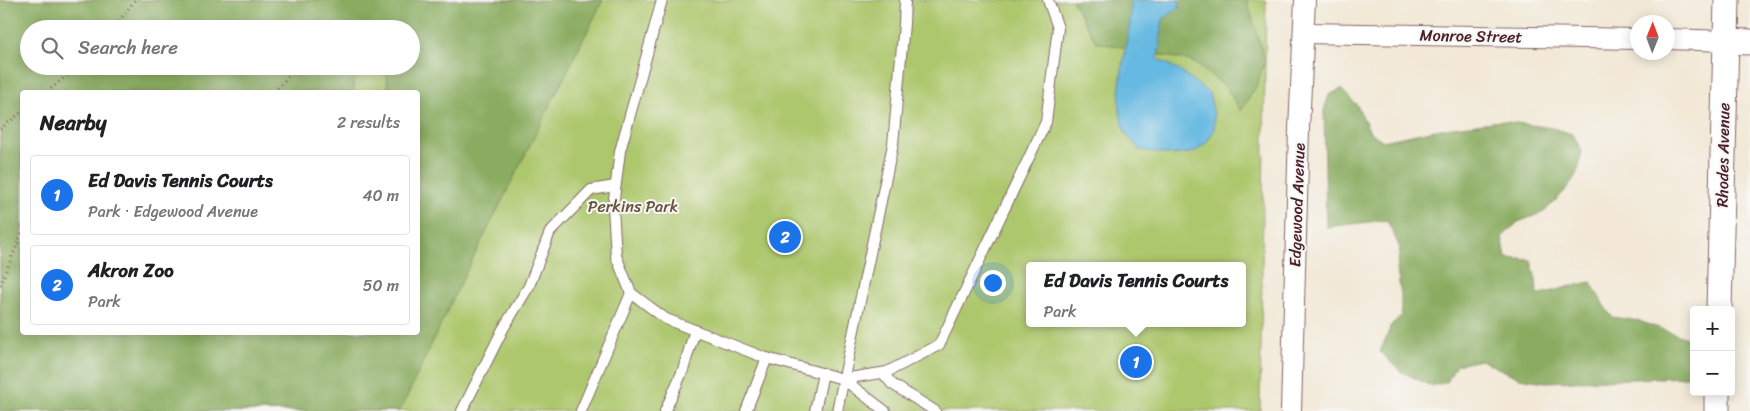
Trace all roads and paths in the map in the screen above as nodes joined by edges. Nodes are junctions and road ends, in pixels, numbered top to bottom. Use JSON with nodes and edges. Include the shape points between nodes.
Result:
{"nodes":[{"id":1,"x":135,"y":0,"type":"edge"},
{"id":2,"x":662,"y":0,"type":"edge"},
{"id":3,"x":904,"y":0,"type":"edge"},
{"id":4,"x":1048,"y":0,"type":"edge"},
{"id":5,"x":1305,"y":0,"type":"edge"},
{"id":6,"x":1727,"y":0,"type":"edge"},
{"id":7,"x":120,"y":20,"type":"edge"},
{"id":8,"x":1304,"y":33,"type":"junction"},
{"id":9,"x":1630,"y":39,"type":"edge"},
{"id":10,"x":1675,"y":40,"type":"edge"},
{"id":11,"x":1726,"y":40,"type":"junction"},
{"id":12,"x":1750,"y":42,"type":"edge"},
{"id":13,"x":67,"y":75,"type":"edge"},
{"id":14,"x":290,"y":75,"type":"edge"},
{"id":15,"x":49,"y":90,"type":"edge"},
{"id":16,"x":276,"y":90,"type":"edge"},
{"id":17,"x":20,"y":114,"type":"edge"},
{"id":18,"x":0,"y":130,"type":"edge"},
{"id":19,"x":615,"y":186,"type":"junction"},
{"id":20,"x":20,"y":238,"type":"edge"},
{"id":21,"x":0,"y":285,"type":"edge"},
{"id":22,"x":631,"y":292,"type":"junction"},
{"id":23,"x":1719,"y":306,"type":"edge"},
{"id":24,"x":695,"y":330,"type":"junction"},
{"id":25,"x":767,"y":358,"type":"junction"},
{"id":26,"x":823,"y":373,"type":"junction"},
{"id":27,"x":883,"y":373,"type":"junction"},
{"id":28,"x":843,"y":379,"type":"junction"},
{"id":29,"x":1717,"y":396,"type":"edge"},
{"id":30,"x":462,"y":411,"type":"edge"},
{"id":31,"x":581,"y":411,"type":"edge"},
{"id":32,"x":665,"y":411,"type":"edge"},
{"id":33,"x":746,"y":411,"type":"edge"},
{"id":34,"x":815,"y":411,"type":"edge"},
{"id":35,"x":837,"y":411,"type":"edge"},
{"id":36,"x":884,"y":411,"type":"edge"},
{"id":37,"x":934,"y":411,"type":"edge"},
{"id":38,"x":1291,"y":411,"type":"edge"},
{"id":39,"x":1717,"y":411,"type":"edge"}],
"edges":[{"from":1,"to":7,"type":"path"},
{"from":2,"to":19,"type":"lane","via":[[620,151]]},
{"from":3,"to":28,"type":"lane","via":[[893,144]]},
{"from":4,"to":27,"type":"lane","via":[[1058,28],[1046,122],[939,345]]},
{"from":5,"to":8,"type":"street","name":"Edgewood Avenue"},
{"from":6,"to":11,"type":"street","name":"Rhodes Avenue"},
{"from":8,"to":9,"type":"street","name":"Monroe Street"},
{"from":8,"to":38,"type":"street","name":"Edgewood Avenue"},
{"from":10,"to":11,"type":"street"},
{"from":11,"to":12,"type":"street"},
{"from":11,"to":23,"type":"street","name":"Rhodes Avenue"},
{"from":13,"to":15,"type":"path"},
{"from":14,"to":16,"type":"path"},
{"from":17,"to":18,"type":"path"},
{"from":19,"to":22,"type":"lane","via":[[616,256]]},
{"from":19,"to":30,"type":"lane","via":[[591,190],[550,232],[529,286],[503,329]]},
{"from":20,"to":21,"type":"path"},
{"from":22,"to":24,"type":"lane","via":[[666,319]]},
{"from":22,"to":31,"type":"lane"},
{"from":24,"to":25,"type":"lane"},
{"from":24,"to":32,"type":"lane","via":[[683,370]]},
{"from":25,"to":26,"type":"lane"},
{"from":25,"to":33,"type":"lane"},
{"from":26,"to":28,"type":"lane"},
{"from":26,"to":34,"type":"lane"},
{"from":27,"to":28,"type":"lane"},
{"from":27,"to":37,"type":"lane","via":[[892,384]]},
{"from":28,"to":35,"type":"lane"},
{"from":28,"to":36,"type":"lane"},
{"from":29,"to":39,"type":"street"}]}
